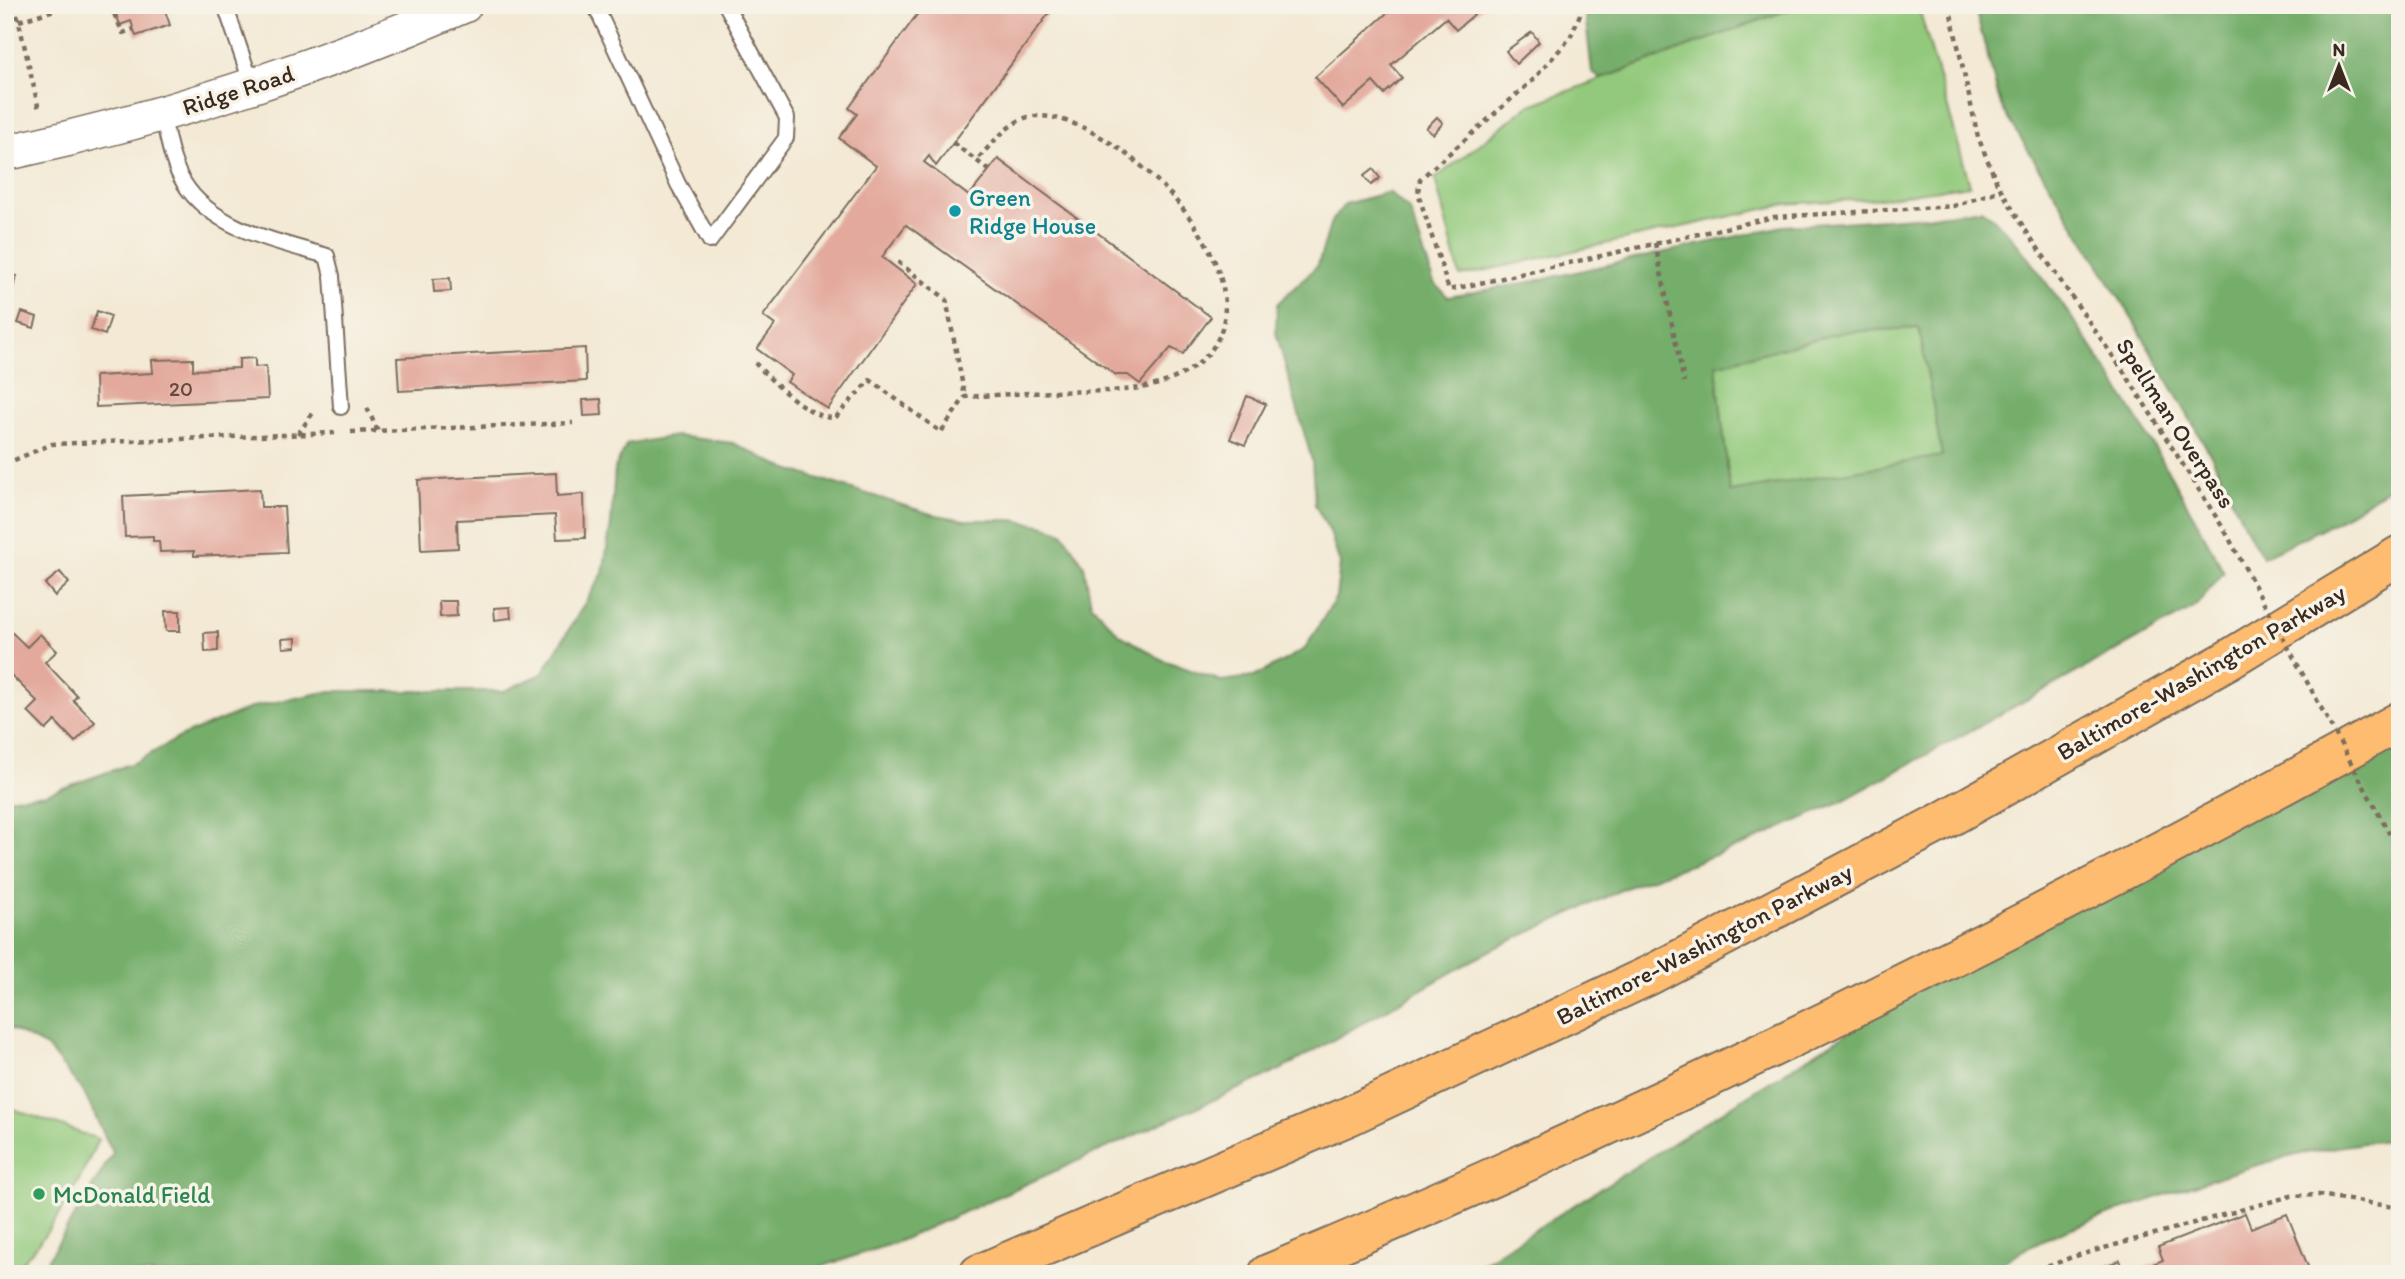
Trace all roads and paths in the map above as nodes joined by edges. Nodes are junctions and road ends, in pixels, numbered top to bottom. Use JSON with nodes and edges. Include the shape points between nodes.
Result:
{"nodes":[{"id":1,"x":15,"y":5,"type":"edge"},
{"id":2,"x":71,"y":5,"type":"edge"},
{"id":3,"x":110,"y":5,"type":"edge"},
{"id":4,"x":225,"y":5,"type":"edge"},
{"id":5,"x":464,"y":5,"type":"edge"},
{"id":6,"x":595,"y":5,"type":"edge"},
{"id":7,"x":726,"y":5,"type":"edge"},
{"id":8,"x":1584,"y":5,"type":"edge"},
{"id":9,"x":1949,"y":5,"type":"edge"},
{"id":10,"x":19,"y":21,"type":"junction"},
{"id":11,"x":134,"y":29,"type":"dead end"},
{"id":12,"x":253,"y":86,"type":"junction"},
{"id":13,"x":162,"y":115,"type":"junction"},
{"id":14,"x":953,"y":143,"type":"dead end"},
{"id":15,"x":47,"y":144,"type":"junction"},
{"id":16,"x":5,"y":153,"type":"edge"},
{"id":17,"x":976,"y":160,"type":"junction"},
{"id":18,"x":989,"y":170,"type":"dead end"},
{"id":19,"x":2001,"y":190,"type":"junction"},
{"id":20,"x":1655,"y":243,"type":"junction"},
{"id":21,"x":898,"y":262,"type":"dead end"},
{"id":22,"x":754,"y":363,"type":"dead end"},
{"id":23,"x":1684,"y":382,"type":"dead end"},
{"id":24,"x":965,"y":397,"type":"junction"},
{"id":25,"x":816,"y":401,"type":"dead end"},
{"id":26,"x":341,"y":407,"type":"dead end"},
{"id":27,"x":810,"y":409,"type":"junction"},
{"id":28,"x":573,"y":424,"type":"dead end"},
{"id":29,"x":5,"y":464,"type":"edge"},
{"id":30,"x":2400,"y":555,"type":"edge"},
{"id":31,"x":2400,"y":721,"type":"edge"},
{"id":32,"x":2400,"y":853,"type":"edge"},
{"id":33,"x":2400,"y":1209,"type":"edge"},
{"id":34,"x":979,"y":1274,"type":"edge"},
{"id":35,"x":1268,"y":1274,"type":"edge"},
{"id":36,"x":2029,"y":1274,"type":"edge"}],
"edges":[{"from":1,"to":10,"type":"path"},
{"from":2,"to":10,"type":"path"},
{"from":3,"to":11,"type":"path","via":[[119,29],[123,33]]},
{"from":4,"to":12,"type":"lane"},
{"from":5,"to":12,"type":"street","name":"Ridge Road"},
{"from":6,"to":7,"type":"lane","via":[[678,184],[710,241],[786,138],[789,127]]},
{"from":8,"to":20,"type":"path","via":[[1570,38],[1533,80],[1432,166],[1420,179],[1418,193],[1449,289]]},
{"from":9,"to":19,"type":"path","name":"Spellman Overpass","via":[[1978,137]]},
{"from":10,"to":15,"type":"path"},
{"from":12,"to":13,"type":"street","name":"Ridge Road"},
{"from":13,"to":15,"type":"street","name":"Ridge Road"},
{"from":13,"to":26,"type":"lane","via":[[180,175],[205,207],[265,238],[327,256]]},
{"from":14,"to":17,"type":"path"},
{"from":15,"to":16,"type":"street","name":"Ridge Road"},
{"from":17,"to":18,"type":"path"},
{"from":17,"to":24,"type":"path","via":[[1028,117],[1076,125],[1099,136],[1146,170],[1180,204],[1209,248],[1224,285],[1227,312],[1219,333],[1194,367],[1158,384],[1141,389]]},
{"from":19,"to":20,"type":"path","via":[[1954,206],[1774,217]]},
{"from":19,"to":32,"type":"path","name":"Spellman Overpass","bridge":true,"via":[[2225,531]]},
{"from":20,"to":23,"type":"path"},
{"from":21,"to":24,"type":"path","via":[[946,299]]},
{"from":22,"to":27,"type":"path"},
{"from":24,"to":27,"type":"path","via":[[941,432],[870,380],[835,418],[824,418]]},
{"from":25,"to":27,"type":"path"},
{"from":28,"to":29,"type":"path","via":[[52,444]]},
{"from":30,"to":34,"type":"highway","name":"Baltimore-Washington Parkway","via":[[2226,661],[1941,822],[1650,975],[1349,1116]]},
{"from":31,"to":35,"type":"highway","via":[[1991,942],[1686,1089]]},
{"from":33,"to":36,"type":"path","via":[[2319,1195],[2281,1198],[2072,1257]]}]}
